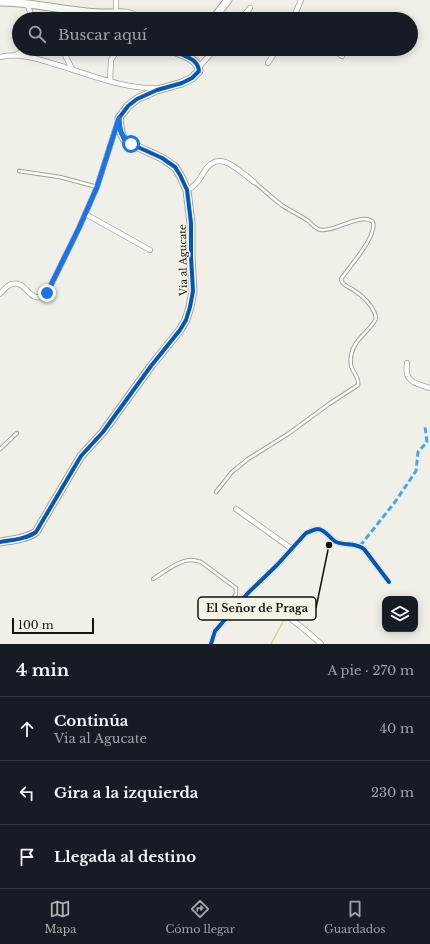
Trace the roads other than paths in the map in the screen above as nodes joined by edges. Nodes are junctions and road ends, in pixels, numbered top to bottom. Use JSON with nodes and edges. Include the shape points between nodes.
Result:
{"nodes":[{"id":1,"x":116,"y":0,"type":"edge"},
{"id":2,"x":228,"y":0,"type":"edge"},
{"id":3,"x":301,"y":0,"type":"edge"},
{"id":4,"x":0,"y":2,"type":"edge"},
{"id":5,"x":27,"y":4,"type":"junction"},
{"id":6,"x":250,"y":8,"type":"dead end"},
{"id":7,"x":73,"y":11,"type":"joint"},
{"id":8,"x":30,"y":12,"type":"edge"},
{"id":9,"x":83,"y":12,"type":"edge"},
{"id":10,"x":116,"y":12,"type":"edge"},
{"id":11,"x":219,"y":12,"type":"edge"},
{"id":12,"x":247,"y":12,"type":"edge"},
{"id":13,"x":296,"y":12,"type":"edge"},
{"id":14,"x":12,"y":56,"type":"edge"},
{"id":15,"x":23,"y":56,"type":"edge"},
{"id":16,"x":66,"y":56,"type":"edge"},
{"id":17,"x":114,"y":56,"type":"edge"},
{"id":18,"x":185,"y":56,"type":"edge"},
{"id":19,"x":209,"y":56,"type":"edge"},
{"id":20,"x":272,"y":56,"type":"edge"},
{"id":21,"x":0,"y":57,"type":"edge"},
{"id":22,"x":268,"y":63,"type":"dead end"},
{"id":23,"x":199,"y":67,"type":"junction"},
{"id":24,"x":72,"y":69,"type":"junction"},
{"id":25,"x":110,"y":81,"type":"junction"},
{"id":26,"x":172,"y":86,"type":"junction"},
{"id":27,"x":119,"y":118,"type":"junction"},
{"id":28,"x":19,"y":171,"type":"dead end"},
{"id":29,"x":254,"y":182,"type":"joint"},
{"id":30,"x":97,"y":187,"type":"junction"},
{"id":31,"x":187,"y":190,"type":"junction"},
{"id":32,"x":85,"y":214,"type":"junction"},
{"id":33,"x":150,"y":250,"type":"dead end"},
{"id":34,"x":0,"y":294,"type":"edge"},
{"id":35,"x":406,"y":363,"type":"dead end"},
{"id":36,"x":430,"y":388,"type":"edge"},
{"id":37,"x":17,"y":433,"type":"dead end"},
{"id":38,"x":0,"y":449,"type":"edge"},
{"id":39,"x":216,"y":492,"type":"dead end"},
{"id":40,"x":236,"y":509,"type":"dead end"},
{"id":41,"x":0,"y":542,"type":"edge"},
{"id":42,"x":292,"y":549,"type":"junction"},
{"id":43,"x":153,"y":579,"type":"dead end"},
{"id":44,"x":389,"y":582,"type":"dead end"},
{"id":45,"x":229,"y":616,"type":"junction"},
{"id":46,"x":211,"y":644,"type":"edge"},
{"id":47,"x":321,"y":644,"type":"edge"}],
"edges":[{"from":1,"to":10,"type":"street"},
{"from":2,"to":11,"type":"street"},
{"from":3,"to":13,"type":"street"},
{"from":4,"to":5,"type":"street"},
{"from":5,"to":7,"type":"street"},
{"from":5,"to":8,"type":"street"},
{"from":6,"to":12,"type":"street"},
{"from":7,"to":9,"type":"street"},
{"from":14,"to":21,"type":"street"},
{"from":15,"to":24,"type":"street"},
{"from":16,"to":24,"type":"street"},
{"from":17,"to":25,"type":"street"},
{"from":18,"to":23,"type":"street"},
{"from":19,"to":23,"type":"street"},
{"from":20,"to":22,"type":"street"},
{"from":23,"to":26,"type":"street","via":[[199,71],[192,78]]},
{"from":24,"to":25,"type":"street"},
{"from":25,"to":26,"type":"street","via":[[156,88]]},
{"from":26,"to":27,"type":"street","via":[[137,99]]},
{"from":27,"to":30,"type":"street"},
{"from":27,"to":31,"type":"street","name":"Via al Agucate","via":[[119,127],[124,139],[175,167]]},
{"from":28,"to":30,"type":"lane","via":[[60,177]]},
{"from":29,"to":31,"type":"street","via":[[233,165],[220,161],[210,165],[197,184]]},
{"from":29,"to":39,"type":"lane","via":[[282,206],[309,221],[319,230],[334,229],[362,219],[373,222],[373,230],[367,242],[341,279],[345,286],[366,301],[376,319],[352,349],[351,367],[358,385],[248,459],[232,472]]},
{"from":30,"to":32,"type":"street"},
{"from":31,"to":41,"type":"street","name":"Via al Agucate","via":[[191,223],[193,291],[186,320],[103,432],[82,456],[36,532],[22,538]]},
{"from":32,"to":33,"type":"street"},
{"from":32,"to":34,"type":"street","via":[[44,296],[32,296],[14,283]]},
{"from":35,"to":36,"type":"street","via":[[409,379]]},
{"from":37,"to":38,"type":"lane"},
{"from":40,"to":42,"type":"street"},
{"from":42,"to":44,"type":"street","via":[[306,533],[319,529],[340,544],[351,544],[364,549]]},
{"from":42,"to":45,"type":"street"},
{"from":43,"to":45,"type":"lane","via":[[186,561],[201,562],[236,588],[236,594],[226,609]]},
{"from":45,"to":46,"type":"street","via":[[215,631]]},
{"from":45,"to":47,"type":"street","via":[[242,605],[253,602],[265,604],[282,613]]}]}
